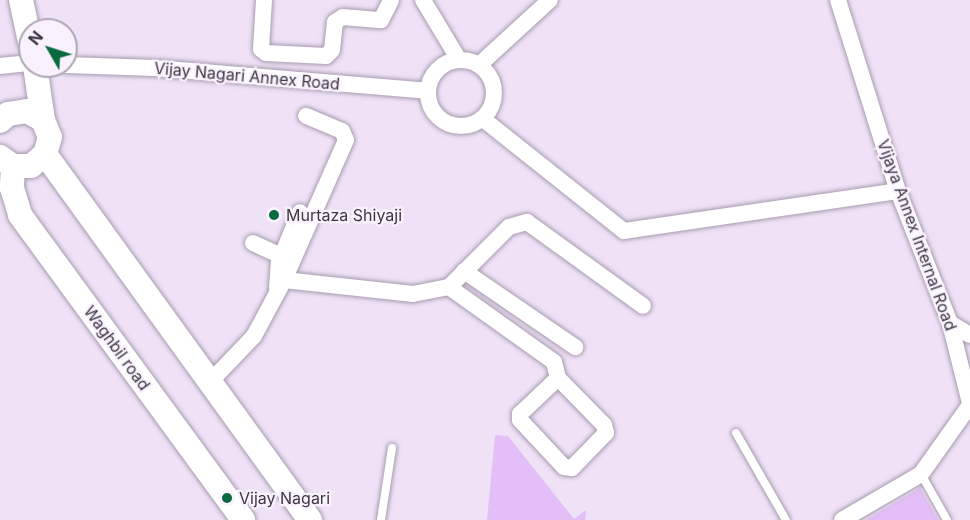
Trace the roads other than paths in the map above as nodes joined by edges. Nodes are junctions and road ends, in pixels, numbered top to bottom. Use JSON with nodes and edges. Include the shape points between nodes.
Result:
{"nodes":[{"id":1,"x":21,"y":0,"type":"edge"},
{"id":2,"x":264,"y":0,"type":"edge"},
{"id":3,"x":391,"y":0,"type":"edge"},
{"id":4,"x":423,"y":0,"type":"edge"},
{"id":5,"x":550,"y":0,"type":"edge"},
{"id":6,"x":838,"y":0,"type":"edge"},
{"id":7,"x":25,"y":18,"type":"edge"},
{"id":8,"x":459,"y":60,"type":"junction"},
{"id":9,"x":18,"y":64,"type":"edge"},
{"id":10,"x":479,"y":64,"type":"junction"},
{"id":11,"x":0,"y":66,"type":"edge"},
{"id":12,"x":78,"y":66,"type":"edge"},
{"id":13,"x":37,"y":78,"type":"edge"},
{"id":14,"x":428,"y":91,"type":"junction"},
{"id":15,"x":306,"y":116,"type":"dead end"},
{"id":16,"x":0,"y":119,"type":"edge"},
{"id":17,"x":483,"y":119,"type":"junction"},
{"id":18,"x":43,"y":120,"type":"junction"},
{"id":19,"x":45,"y":154,"type":"junction"},
{"id":20,"x":4,"y":162,"type":"edge"},
{"id":21,"x":897,"y":191,"type":"junction"},
{"id":22,"x":300,"y":212,"type":"dead end"},
{"id":23,"x":253,"y":243,"type":"dead end"},
{"id":24,"x":281,"y":256,"type":"junction"},
{"id":25,"x":464,"y":271,"type":"junction"},
{"id":26,"x":281,"y":286,"type":"junction"},
{"id":27,"x":449,"y":287,"type":"junction"},
{"id":28,"x":643,"y":306,"type":"dead end"},
{"id":29,"x":950,"y":323,"type":"junction"},
{"id":30,"x":970,"y":335,"type":"edge"},
{"id":31,"x":575,"y":346,"type":"dead end"},
{"id":32,"x":558,"y":378,"type":"junction"},
{"id":33,"x":208,"y":383,"type":"junction"},
{"id":34,"x":970,"y":404,"type":"edge"},
{"id":35,"x":736,"y":433,"type":"dead end"},
{"id":36,"x":392,"y":448,"type":"dead end"},
{"id":37,"x":921,"y":474,"type":"junction"},
{"id":38,"x":243,"y":520,"type":"edge"},
{"id":39,"x":310,"y":520,"type":"edge"},
{"id":40,"x":381,"y":520,"type":"edge"},
{"id":41,"x":786,"y":520,"type":"edge"},
{"id":42,"x":842,"y":520,"type":"edge"},
{"id":43,"x":947,"y":520,"type":"edge"}],
"edges":[{"from":1,"to":7,"type":"main road"},
{"from":2,"to":3,"type":"street","via":[[261,49],[266,53],[326,56],[332,50],[335,22],[343,17],[381,20]]},
{"from":4,"to":8,"type":"street"},
{"from":5,"to":10,"type":"street"},
{"from":6,"to":21,"type":"street","name":"Vijaya Annex Internal Road"},
{"from":8,"to":10,"type":"street"},
{"from":8,"to":14,"type":"street","via":[[439,68]]},
{"from":9,"to":11,"type":"street"},
{"from":10,"to":17,"type":"street","via":[[493,81],[494,102]]},
{"from":12,"to":14,"type":"street","name":"Vijay Nagari Annex Road","via":[[155,68]]},
{"from":13,"to":18,"type":"main road"},
{"from":14,"to":17,"type":"street","via":[[430,107],[444,122],[464,127]]},
{"from":15,"to":26,"type":"street","via":[[342,131],[346,140]]},
{"from":16,"to":18,"type":"main road","via":[[17,111],[35,114]]},
{"from":17,"to":21,"type":"street","via":[[624,231]]},
{"from":18,"to":19,"type":"main road","via":[[50,137]]},
{"from":19,"to":20,"type":"main road","via":[[31,166]]},
{"from":19,"to":33,"type":"main road"},
{"from":20,"to":38,"type":"main road","name":"Waghbil road","via":[[20,215]]},
{"from":21,"to":29,"type":"street","name":"Vijaya Annex Internal Road"},
{"from":22,"to":24,"type":"street"},
{"from":23,"to":24,"type":"street"},
{"from":24,"to":26,"type":"street","via":[[275,274]]},
{"from":25,"to":27,"type":"street"},
{"from":25,"to":28,"type":"street","via":[[509,227],[527,222]]},
{"from":25,"to":31,"type":"street"},
{"from":26,"to":27,"type":"street","via":[[413,294]]},
{"from":26,"to":33,"type":"street","via":[[254,336]]},
{"from":27,"to":32,"type":"street","via":[[554,362]]},
{"from":29,"to":30,"type":"street"},
{"from":29,"to":34,"type":"street","name":"Vijaya Annex Internal Road"},
{"from":32,"to":32,"type":"street","via":[[604,425],[606,433],[572,468],[564,467],[520,420],[520,414]]},
{"from":33,"to":39,"type":"main road"},
{"from":34,"to":37,"type":"street","name":"Vijaya Annex Internal Road"},
{"from":35,"to":41,"type":"lane"},
{"from":36,"to":40,"type":"lane"},
{"from":37,"to":42,"type":"street","name":"Vijaya Annex Internal Road"},
{"from":37,"to":43,"type":"lane"}]}
